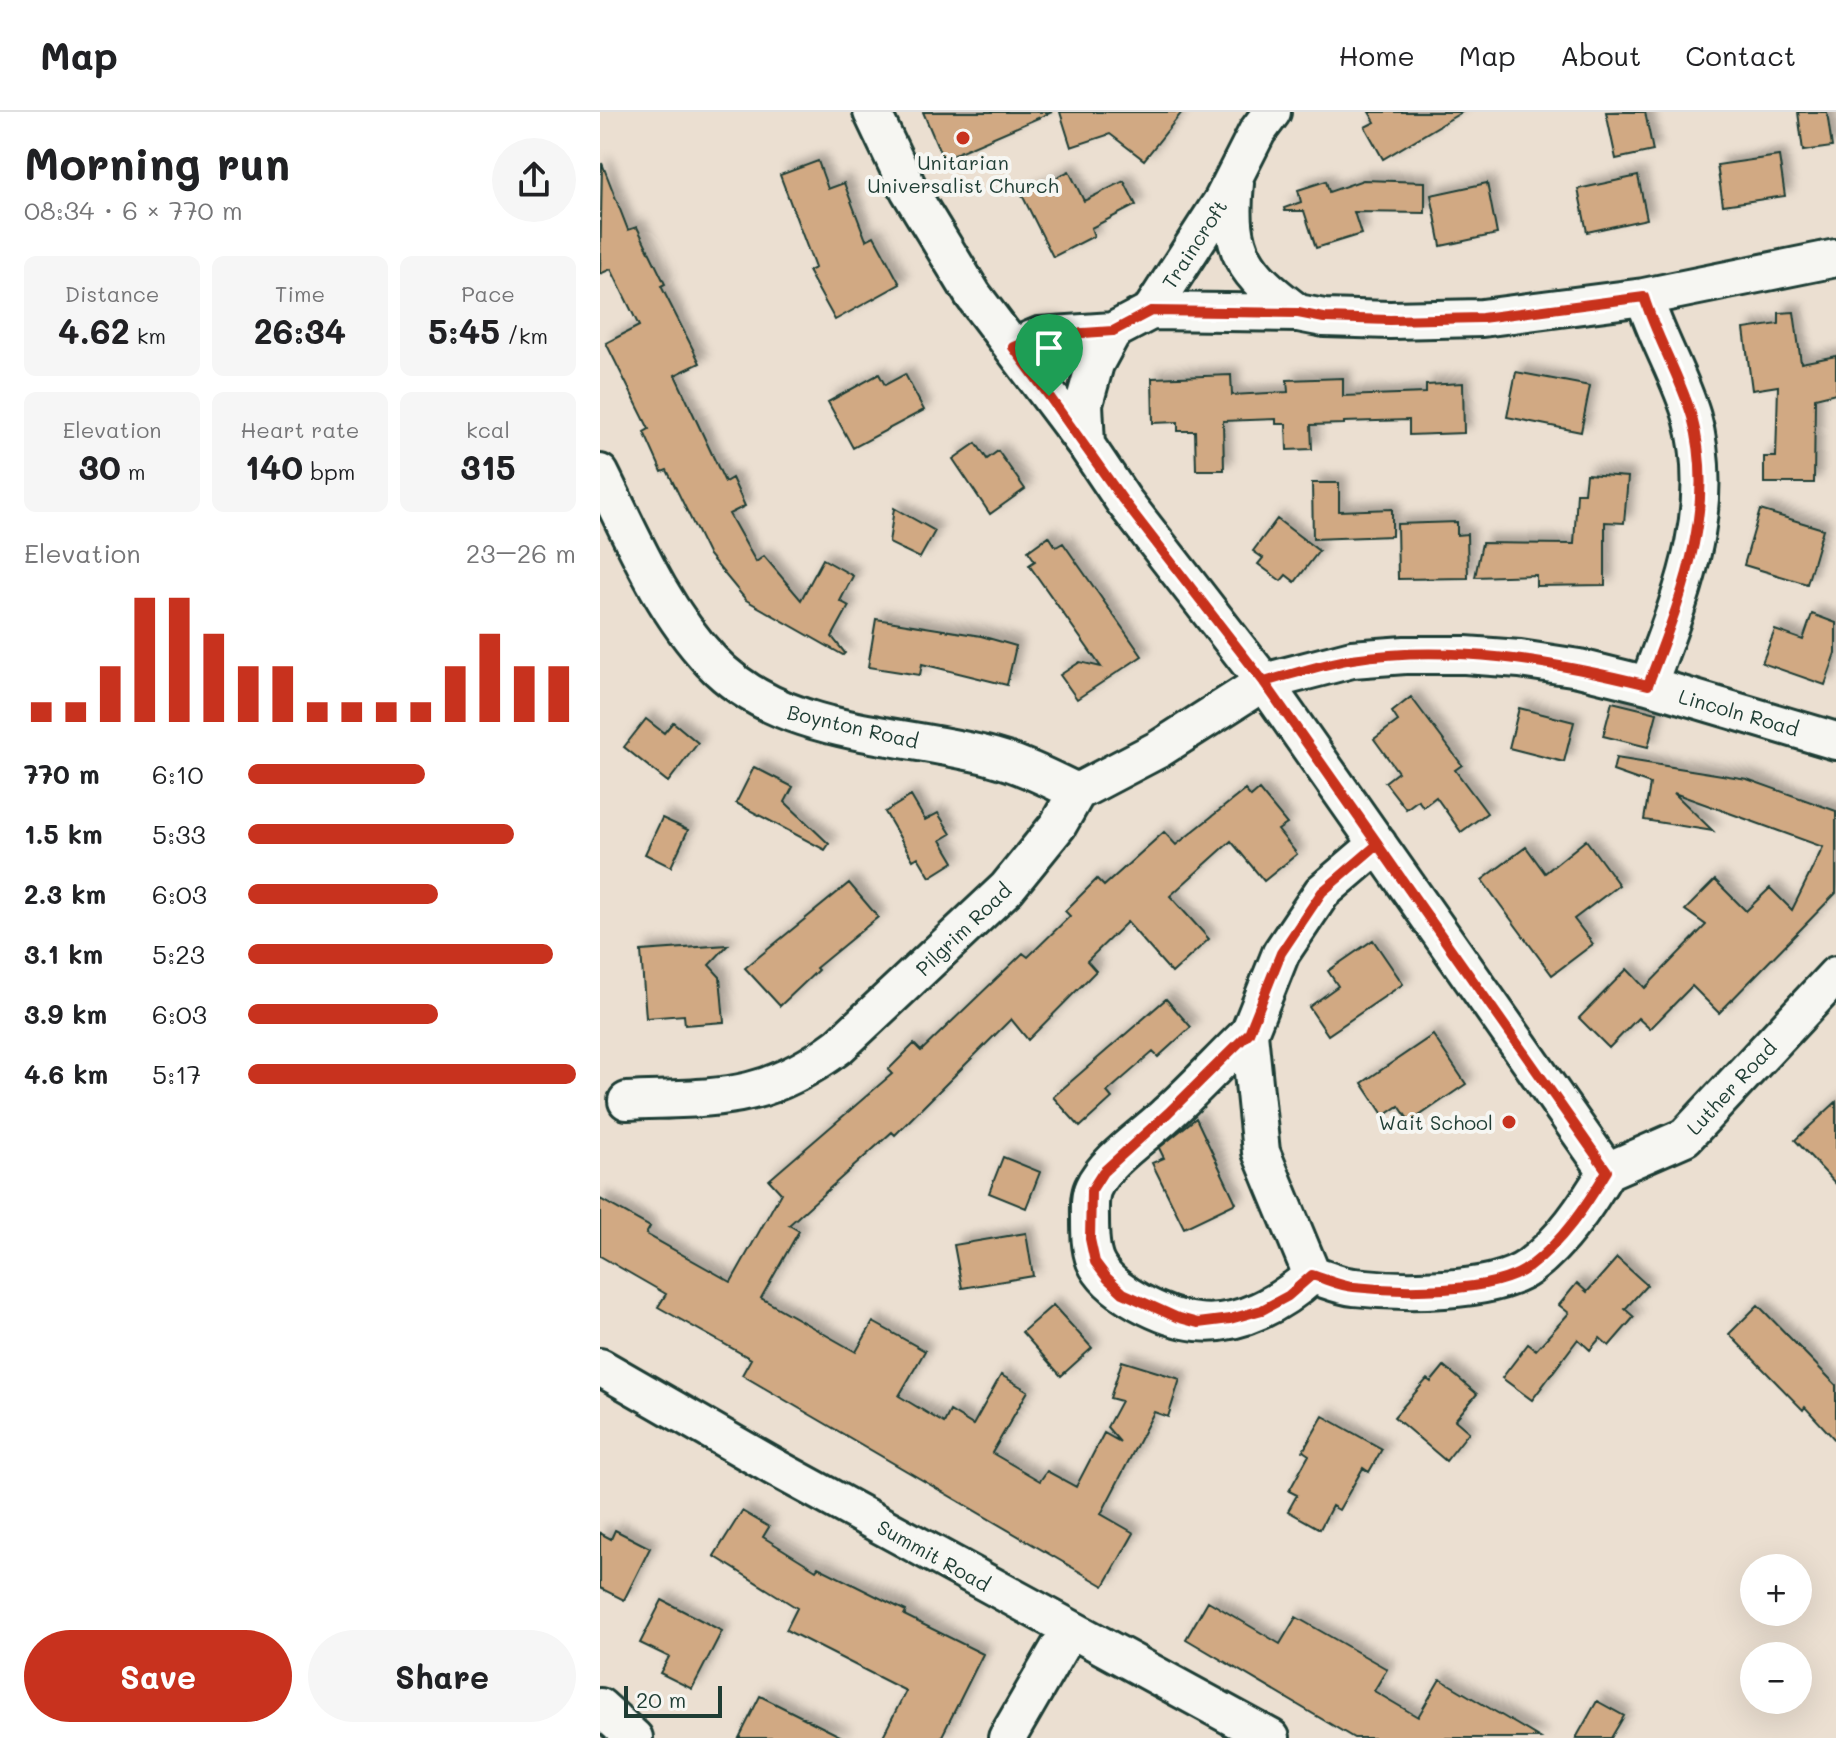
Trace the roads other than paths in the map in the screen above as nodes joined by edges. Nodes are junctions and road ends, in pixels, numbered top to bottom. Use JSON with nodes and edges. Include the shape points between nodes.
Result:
{"nodes":[{"id":1,"x":872,"y":112,"type":"edge"},
{"id":2,"x":1272,"y":112,"type":"edge"},
{"id":3,"x":1235,"y":177,"type":"junction"},
{"id":4,"x":1836,"y":258,"type":"edge"},
{"id":5,"x":1644,"y":297,"type":"junction"},
{"id":6,"x":1151,"y":311,"type":"junction"},
{"id":7,"x":1298,"y":313,"type":"junction"},
{"id":8,"x":1113,"y":331,"type":"junction"},
{"id":9,"x":1013,"y":347,"type":"junction"},
{"id":10,"x":1086,"y":445,"type":"junction"},
{"id":11,"x":600,"y":473,"type":"edge"},
{"id":12,"x":1264,"y":682,"type":"junction"},
{"id":13,"x":1648,"y":685,"type":"junction"},
{"id":14,"x":1836,"y":741,"type":"edge"},
{"id":15,"x":1077,"y":792,"type":"junction"},
{"id":16,"x":1378,"y":844,"type":"junction"},
{"id":17,"x":1836,"y":975,"type":"edge"},
{"id":18,"x":1249,"y":1033,"type":"junction"},
{"id":19,"x":627,"y":1101,"type":"dead end"},
{"id":20,"x":1607,"y":1171,"type":"junction"},
{"id":21,"x":1312,"y":1275,"type":"junction"},
{"id":22,"x":600,"y":1367,"type":"edge"},
{"id":23,"x":1070,"y":1629,"type":"junction"},
{"id":24,"x":600,"y":1707,"type":"edge"},
{"id":25,"x":634,"y":1738,"type":"edge"},
{"id":26,"x":1007,"y":1738,"type":"edge"},
{"id":27,"x":1271,"y":1738,"type":"edge"}],
"edges":[{"from":1,"to":9,"type":"street","via":[[934,231]]},
{"from":2,"to":3,"type":"street","name":"Traincroft"},
{"from":3,"to":6,"type":"street","name":"Traincroft"},
{"from":3,"to":7,"type":"street","name":"Traincroft","via":[[1232,229],[1245,263],[1268,291]]},
{"from":4,"to":5,"type":"street","name":"Traincroft"},
{"from":5,"to":7,"type":"street","name":"Traincroft","via":[[1482,318],[1338,319]]},
{"from":5,"to":13,"type":"street","via":[[1693,421],[1701,475],[1686,583]]},
{"from":6,"to":7,"type":"street","name":"Traincroft"},
{"from":6,"to":8,"type":"street","name":"Traincroft"},
{"from":8,"to":9,"type":"street","name":"Traincroft","via":[[1039,336]]},
{"from":8,"to":10,"type":"street","via":[[1088,382]]},
{"from":9,"to":10,"type":"street"},
{"from":10,"to":12,"type":"street"},
{"from":11,"to":15,"type":"street","name":"Boynton Road","via":[[679,621],[713,664],[755,696],[828,723],[993,757]]},
{"from":12,"to":13,"type":"street","name":"Lincoln Road","via":[[1352,659],[1465,655],[1579,668]]},
{"from":12,"to":15,"type":"street","name":"Pilgrim Road","via":[[1159,749]]},
{"from":12,"to":16,"type":"street"},
{"from":13,"to":14,"type":"street","name":"Lincoln Road"},
{"from":15,"to":19,"type":"street","name":"Pilgrim Road","via":[[1033,858],[998,897],[816,1063],[747,1093]]},
{"from":16,"to":18,"type":"street","via":[[1322,892],[1281,953]]},
{"from":16,"to":20,"type":"street"},
{"from":17,"to":20,"type":"street","name":"Luther Road","via":[[1685,1137]]},
{"from":18,"to":21,"type":"street","via":[[1261,1152]]},
{"from":18,"to":21,"type":"street","via":[[1103,1172],[1091,1191],[1095,1262],[1123,1293],[1198,1323],[1262,1310]]},
{"from":20,"to":21,"type":"street","via":[[1569,1227],[1514,1275],[1467,1288],[1392,1289],[1351,1287]]},
{"from":22,"to":23,"type":"street","name":"Summit Road"},
{"from":23,"to":26,"type":"street"},
{"from":23,"to":27,"type":"street","name":"Summit Road"},
{"from":24,"to":25,"type":"street"}]}
